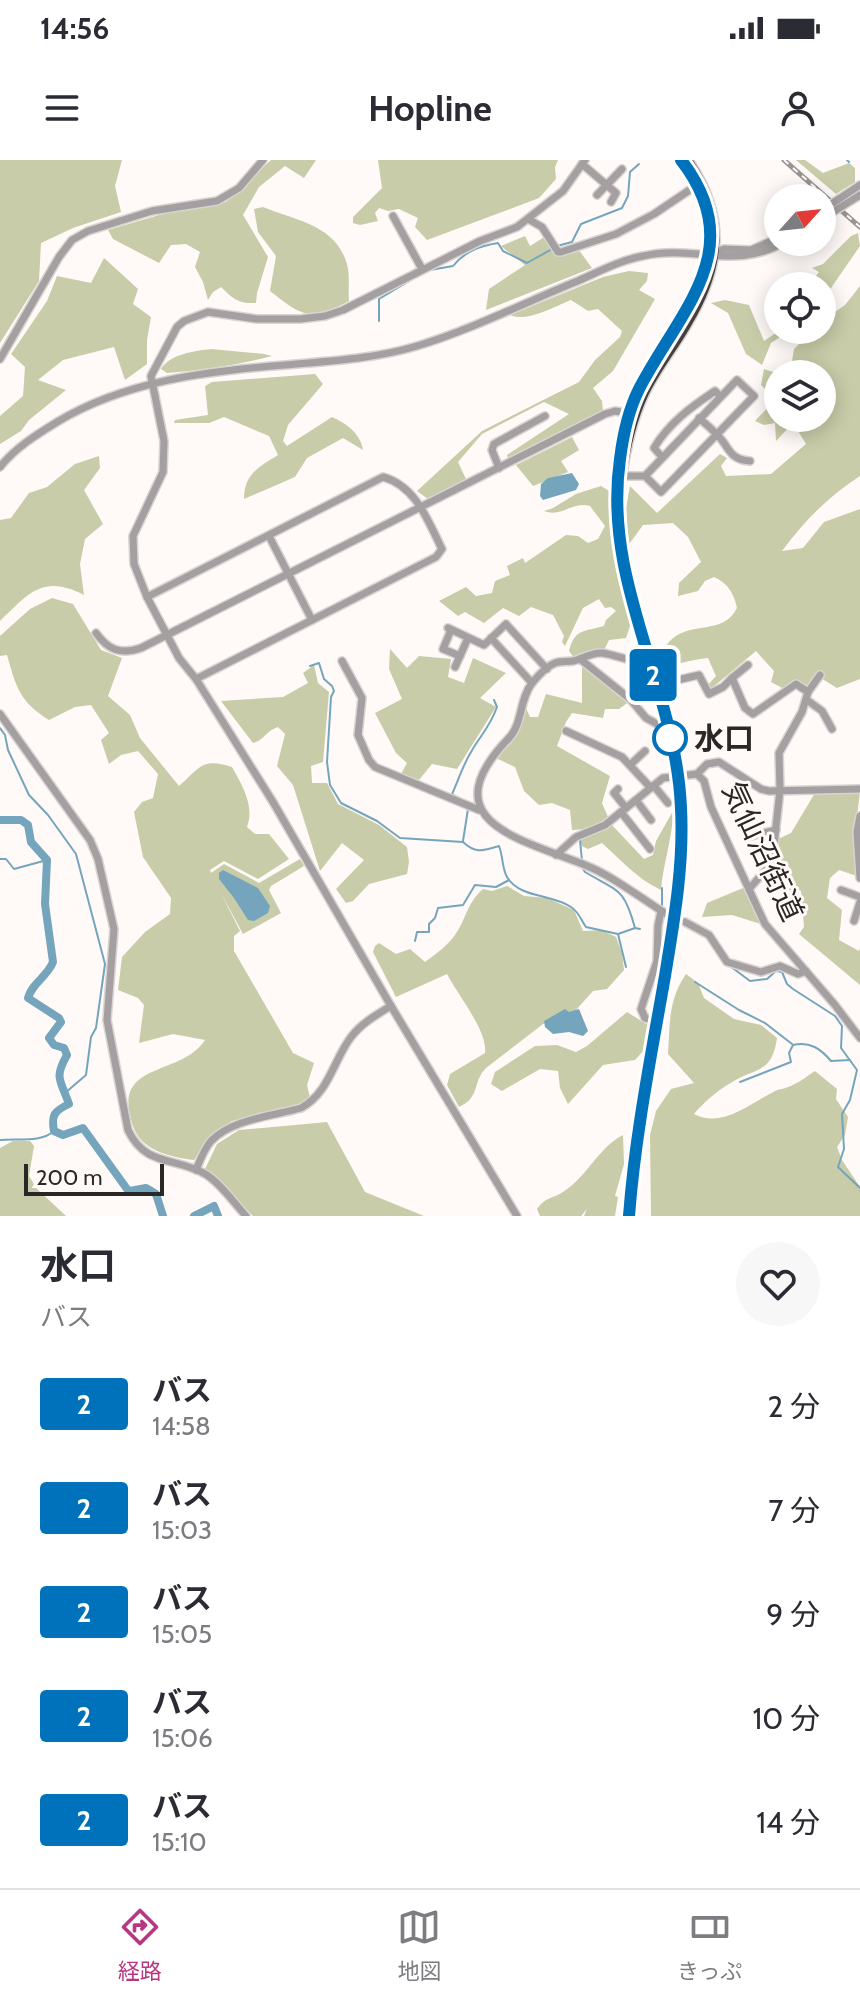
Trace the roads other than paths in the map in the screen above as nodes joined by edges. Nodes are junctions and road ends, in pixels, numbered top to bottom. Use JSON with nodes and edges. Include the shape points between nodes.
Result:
{"nodes":[{"id":1,"x":263,"y":160,"type":"edge"},
{"id":2,"x":681,"y":160,"type":"edge"},
{"id":3,"x":687,"y":160,"type":"edge"},
{"id":4,"x":583,"y":162,"type":"edge"},
{"id":5,"x":622,"y":169,"type":"dead end"},
{"id":6,"x":606,"y":185,"type":"junction"},
{"id":7,"x":697,"y":185,"type":"junction"},
{"id":8,"x":860,"y":185,"type":"edge"},
{"id":9,"x":597,"y":195,"type":"dead end"},
{"id":10,"x":860,"y":195,"type":"edge"},
{"id":11,"x":611,"y":202,"type":"dead end"},
{"id":12,"x":842,"y":202,"type":"junction"},
{"id":13,"x":836,"y":205,"type":"edge"},
{"id":14,"x":393,"y":216,"type":"dead end"},
{"id":15,"x":528,"y":219,"type":"junction"},
{"id":16,"x":764,"y":244,"type":"edge"},
{"id":17,"x":764,"y":251,"type":"edge"},
{"id":18,"x":712,"y":253,"type":"junction"},
{"id":19,"x":422,"y":269,"type":"junction"},
{"id":20,"x":0,"y":359,"type":"edge"},
{"id":21,"x":153,"y":384,"type":"junction"},
{"id":22,"x":720,"y":396,"type":"junction"},
{"id":23,"x":632,"y":414,"type":"junction"},
{"id":24,"x":545,"y":416,"type":"dead end"},
{"id":25,"x":699,"y":418,"type":"junction"},
{"id":26,"x":716,"y":435,"type":"junction"},
{"id":27,"x":662,"y":457,"type":"junction"},
{"id":28,"x":750,"y":461,"type":"dead end"},
{"id":29,"x":0,"y":467,"type":"edge"},
{"id":30,"x":499,"y":468,"type":"junction"},
{"id":31,"x":621,"y":476,"type":"junction"},
{"id":32,"x":645,"y":476,"type":"junction"},
{"id":33,"x":421,"y":507,"type":"junction"},
{"id":34,"x":619,"y":534,"type":"junction"},
{"id":35,"x":269,"y":536,"type":"junction"},
{"id":36,"x":288,"y":574,"type":"junction"},
{"id":37,"x":147,"y":597,"type":"junction"},
{"id":38,"x":312,"y":620,"type":"junction"},
{"id":39,"x":96,"y":633,"type":"dead end"},
{"id":40,"x":167,"y":635,"type":"junction"},
{"id":41,"x":468,"y":638,"type":"junction"},
{"id":42,"x":491,"y":638,"type":"junction"},
{"id":43,"x":460,"y":656,"type":"junction"},
{"id":44,"x":580,"y":659,"type":"junction"},
{"id":45,"x":342,"y":661,"type":"dead end"},
{"id":46,"x":649,"y":661,"type":"junction"},
{"id":47,"x":748,"y":665,"type":"dead end"},
{"id":48,"x":455,"y":667,"type":"dead end"},
{"id":49,"x":547,"y":669,"type":"junction"},
{"id":50,"x":820,"y":675,"type":"dead end"},
{"id":51,"x":732,"y":678,"type":"junction"},
{"id":52,"x":196,"y":679,"type":"junction"},
{"id":53,"x":532,"y":683,"type":"junction"},
{"id":54,"x":656,"y":685,"type":"junction"},
{"id":55,"x":807,"y":696,"type":"junction"},
{"id":56,"x":0,"y":714,"type":"edge"},
{"id":57,"x":832,"y":729,"type":"dead end"},
{"id":58,"x":668,"y":730,"type":"junction"},
{"id":59,"x":566,"y":731,"type":"dead end"},
{"id":60,"x":645,"y":751,"type":"dead end"},
{"id":61,"x":630,"y":765,"type":"junction"},
{"id":62,"x":697,"y":774,"type":"junction"},
{"id":63,"x":678,"y":775,"type":"junction"},
{"id":64,"x":653,"y":787,"type":"junction"},
{"id":65,"x":618,"y":789,"type":"dead end"},
{"id":66,"x":860,"y":789,"type":"edge"},
{"id":67,"x":780,"y":790,"type":"junction"},
{"id":68,"x":636,"y":800,"type":"junction"},
{"id":69,"x":668,"y":803,"type":"dead end"},
{"id":70,"x":479,"y":810,"type":"junction"},
{"id":71,"x":624,"y":810,"type":"junction"},
{"id":72,"x":860,"y":816,"type":"edge"},
{"id":73,"x":651,"y":820,"type":"dead end"},
{"id":74,"x":776,"y":830,"type":"junction"},
{"id":75,"x":751,"y":836,"type":"dead end"},
{"id":76,"x":650,"y":849,"type":"dead end"},
{"id":77,"x":556,"y":855,"type":"junction"},
{"id":78,"x":860,"y":878,"type":"edge"},
{"id":79,"x":749,"y":889,"type":"junction"},
{"id":80,"x":841,"y":890,"type":"dead end"},
{"id":81,"x":860,"y":900,"type":"edge"},
{"id":82,"x":854,"y":921,"type":"dead end"},
{"id":83,"x":685,"y":922,"type":"dead end"},
{"id":84,"x":806,"y":971,"type":"junction"},
{"id":85,"x":391,"y":1006,"type":"junction"},
{"id":86,"x":657,"y":1022,"type":"junction"},
{"id":87,"x":860,"y":1038,"type":"edge"},
{"id":88,"x":196,"y":1170,"type":"junction"},
{"id":89,"x":246,"y":1216,"type":"edge"},
{"id":90,"x":517,"y":1216,"type":"edge"},
{"id":91,"x":629,"y":1216,"type":"edge"}],
"edges":[{"from":1,"to":20,"type":"street","via":[[239,188],[217,201],[152,211],[72,240]]},
{"from":2,"to":7,"type":"highway"},
{"from":3,"to":18,"type":"highway","via":[[711,207]]},
{"from":4,"to":6,"type":"street"},
{"from":4,"to":15,"type":"street","via":[[563,191]]},
{"from":5,"to":6,"type":"street"},
{"from":6,"to":9,"type":"street"},
{"from":6,"to":11,"type":"street","via":[[616,193]]},
{"from":7,"to":15,"type":"street","via":[[616,234],[561,252],[542,227]]},
{"from":7,"to":18,"type":"highway"},
{"from":8,"to":12,"type":"street"},
{"from":10,"to":12,"type":"street"},
{"from":12,"to":13,"type":"street","bridge":true},
{"from":14,"to":19,"type":"street"},
{"from":15,"to":19,"type":"street"},
{"from":16,"to":18,"type":"street"},
{"from":17,"to":18,"type":"street","via":[[733,257]]},
{"from":18,"to":21,"type":"street","via":[[665,251],[637,257],[433,341],[374,357],[259,367]]},
{"from":18,"to":23,"type":"highway"},
{"from":19,"to":21,"type":"street","via":[[325,316],[257,319],[208,312],[184,321],[155,366]]},
{"from":21,"to":29,"type":"street","via":[[76,411],[23,444]]},
{"from":21,"to":37,"type":"street","via":[[164,441],[163,472],[136,527],[132,550]]},
{"from":22,"to":25,"type":"street"},
{"from":22,"to":26,"type":"street","via":[[737,380],[754,396]]},
{"from":22,"to":27,"type":"street","via":[[715,391],[675,422],[654,448]]},
{"from":23,"to":30,"type":"street","via":[[605,414]]},
{"from":23,"to":31,"type":"highway"},
{"from":23,"to":34,"type":"highway","via":[[615,496]]},
{"from":24,"to":30,"type":"street","via":[[494,444]]},
{"from":25,"to":26,"type":"street"},
{"from":25,"to":27,"type":"street"},
{"from":26,"to":28,"type":"street","via":[[731,455]]},
{"from":26,"to":32,"type":"street","via":[[661,492]]},
{"from":27,"to":32,"type":"street"},
{"from":30,"to":33,"type":"street"},
{"from":31,"to":32,"type":"street"},
{"from":31,"to":34,"type":"highway"},
{"from":33,"to":35,"type":"street","via":[[383,477]]},
{"from":33,"to":36,"type":"street"},
{"from":33,"to":38,"type":"street","via":[[442,549],[436,557]]},
{"from":34,"to":46,"type":"highway","via":[[623,569]]},
{"from":35,"to":36,"type":"street"},
{"from":35,"to":37,"type":"street"},
{"from":36,"to":38,"type":"street"},
{"from":36,"to":40,"type":"street"},
{"from":37,"to":40,"type":"street"},
{"from":38,"to":52,"type":"street"},
{"from":39,"to":40,"type":"street","via":[[103,644],[127,653]]},
{"from":40,"to":52,"type":"street"},
{"from":41,"to":42,"type":"street","via":[[484,645]]},
{"from":41,"to":43,"type":"street"},
{"from":41,"to":43,"type":"street","via":[[450,629],[443,649]]},
{"from":42,"to":49,"type":"street","via":[[506,624]]},
{"from":42,"to":53,"type":"street"},
{"from":43,"to":48,"type":"street"},
{"from":44,"to":46,"type":"street","via":[[599,652]]},
{"from":44,"to":49,"type":"street"},
{"from":44,"to":58,"type":"street","via":[[646,718]]},
{"from":45,"to":70,"type":"street","via":[[362,698],[358,735],[375,767]]},
{"from":46,"to":54,"type":"highway"},
{"from":47,"to":51,"type":"street"},
{"from":49,"to":53,"type":"street"},
{"from":50,"to":55,"type":"street"},
{"from":51,"to":54,"type":"street","via":[[709,694],[699,675]]},
{"from":51,"to":55,"type":"street","via":[[753,714],[796,684]]},
{"from":52,"to":85,"type":"street"},
{"from":53,"to":70,"type":"street","via":[[517,726],[487,762]]},
{"from":54,"to":58,"type":"highway"},
{"from":55,"to":57,"type":"street"},
{"from":55,"to":67,"type":"street","via":[[779,753]]},
{"from":56,"to":88,"type":"street","via":[[90,840],[98,859],[114,929],[107,1020],[128,1130],[143,1152]]},
{"from":58,"to":63,"type":"highway"},
{"from":59,"to":61,"type":"street"},
{"from":60,"to":61,"type":"street"},
{"from":61,"to":64,"type":"street"},
{"from":62,"to":63,"type":"street","name":"気仙沼街道"},
{"from":62,"to":67,"type":"street","via":[[719,762],[761,789]]},
{"from":62,"to":79,"type":"street","name":"気仙沼街道"},
{"from":63,"to":64,"type":"street"},
{"from":63,"to":86,"type":"highway","via":[[677,904]]},
{"from":64,"to":68,"type":"street"},
{"from":64,"to":69,"type":"street"},
{"from":65,"to":71,"type":"street","via":[[614,793]]},
{"from":66,"to":67,"type":"street"},
{"from":67,"to":74,"type":"street"},
{"from":68,"to":71,"type":"street"},
{"from":68,"to":73,"type":"street"},
{"from":70,"to":77,"type":"street","via":[[487,820]]},
{"from":71,"to":76,"type":"street"},
{"from":71,"to":77,"type":"street"},
{"from":72,"to":78,"type":"street"},
{"from":74,"to":75,"type":"street"},
{"from":74,"to":79,"type":"street","via":[[772,863]]},
{"from":77,"to":86,"type":"street","via":[[587,865],[665,913],[641,1009],[645,1018]]},
{"from":79,"to":84,"type":"street","name":"気仙沼街道","via":[[765,924]]},
{"from":80,"to":81,"type":"street"},
{"from":81,"to":82,"type":"street"},
{"from":83,"to":84,"type":"street","via":[[709,935],[727,962],[761,972],[780,966],[798,974]]},
{"from":84,"to":87,"type":"street","name":"気仙沼街道"},
{"from":85,"to":88,"type":"street","via":[[352,1036],[319,1096],[301,1108],[223,1131],[211,1141]]},
{"from":85,"to":90,"type":"street"},
{"from":86,"to":91,"type":"highway"},
{"from":88,"to":89,"type":"street"}]}
